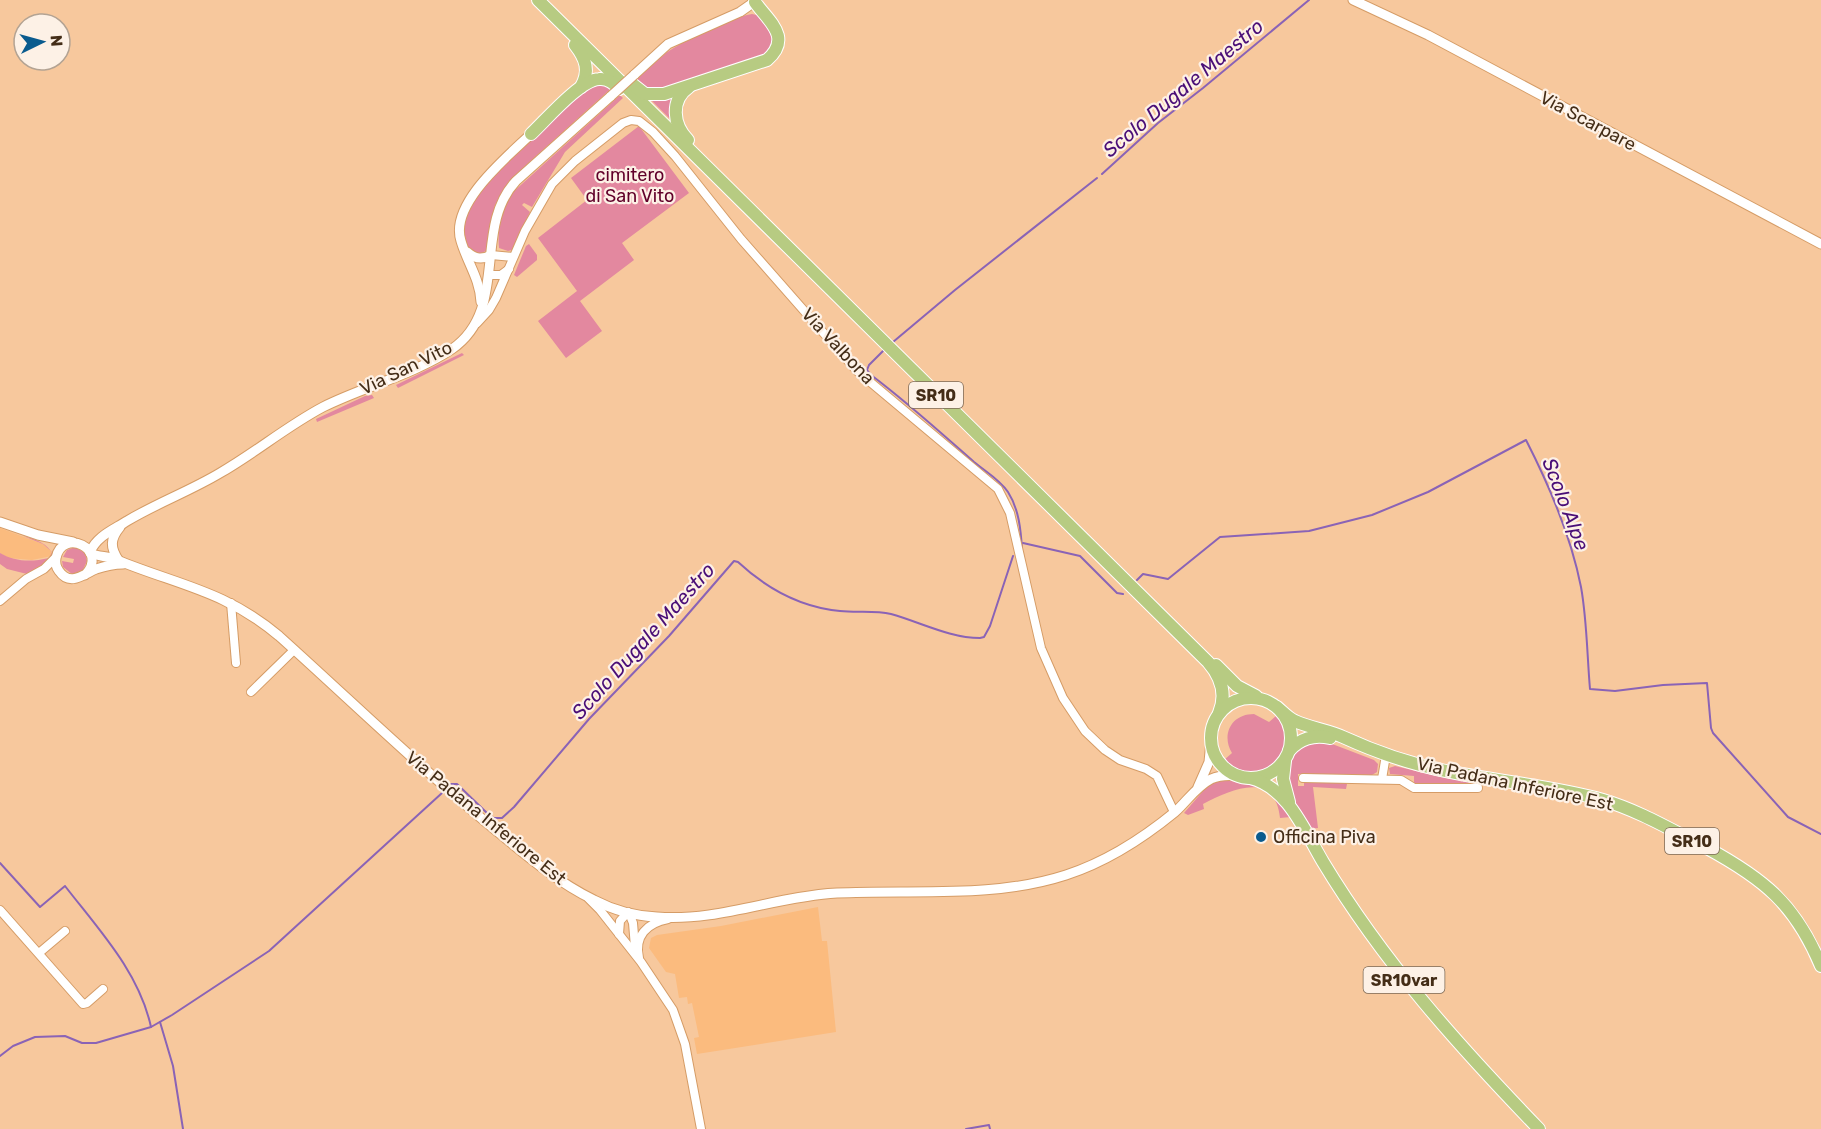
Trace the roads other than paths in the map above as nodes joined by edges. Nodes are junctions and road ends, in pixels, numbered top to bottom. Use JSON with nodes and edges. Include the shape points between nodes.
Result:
{"nodes":[{"id":1,"x":1353,"y":0,"type":"edge"},
{"id":2,"x":756,"y":1,"type":"edge"},
{"id":3,"x":540,"y":2,"type":"edge"},
{"id":4,"x":564,"y":27,"type":"junction"},
{"id":5,"x":581,"y":87,"type":"junction"},
{"id":6,"x":690,"y":87,"type":"junction"},
{"id":7,"x":531,"y":134,"type":"joint"},
{"id":8,"x":684,"y":144,"type":"junction"},
{"id":9,"x":722,"y":182,"type":"junction"},
{"id":10,"x":1821,"y":244,"type":"edge"},
{"id":11,"x":465,"y":251,"type":"junction"},
{"id":12,"x":491,"y":255,"type":"junction"},
{"id":13,"x":513,"y":257,"type":"junction"},
{"id":14,"x":508,"y":269,"type":"junction"},
{"id":15,"x":489,"y":275,"type":"junction"},
{"id":16,"x":481,"y":313,"type":"junction"},
{"id":17,"x":475,"y":325,"type":"junction"},
{"id":18,"x":0,"y":522,"type":"edge"},
{"id":19,"x":121,"y":525,"type":"junction"},
{"id":20,"x":108,"y":533,"type":"junction"},
{"id":21,"x":38,"y":535,"type":"junction"},
{"id":22,"x":76,"y":543,"type":"junction"},
{"id":23,"x":90,"y":553,"type":"junction"},
{"id":24,"x":57,"y":556,"type":"junction"},
{"id":25,"x":122,"y":562,"type":"junction"},
{"id":26,"x":37,"y":574,"type":"junction"},
{"id":27,"x":63,"y":575,"type":"junction"},
{"id":28,"x":85,"y":575,"type":"junction"},
{"id":29,"x":0,"y":601,"type":"edge"},
{"id":30,"x":231,"y":603,"type":"junction"},
{"id":31,"x":294,"y":650,"type":"junction"},
{"id":32,"x":1196,"y":650,"type":"junction"},
{"id":33,"x":236,"y":663,"type":"dead end"},
{"id":34,"x":250,"y":692,"type":"dead end"},
{"id":35,"x":1262,"y":699,"type":"junction"},
{"id":36,"x":1277,"y":707,"type":"junction"},
{"id":37,"x":1219,"y":713,"type":"junction"},
{"id":38,"x":1211,"y":741,"type":"junction"},
{"id":39,"x":1363,"y":747,"type":"junction"},
{"id":40,"x":1386,"y":755,"type":"junction"},
{"id":41,"x":1287,"y":756,"type":"junction"},
{"id":42,"x":1244,"y":777,"type":"junction"},
{"id":43,"x":1303,"y":778,"type":"dead end"},
{"id":44,"x":1382,"y":779,"type":"junction"},
{"id":45,"x":1478,"y":788,"type":"dead end"},
{"id":46,"x":1196,"y":790,"type":"junction"},
{"id":47,"x":1293,"y":811,"type":"junction"},
{"id":48,"x":1174,"y":812,"type":"junction"},
{"id":49,"x":583,"y":894,"type":"junction"},
{"id":50,"x":0,"y":910,"type":"edge"},
{"id":51,"x":629,"y":913,"type":"junction"},
{"id":52,"x":677,"y":918,"type":"junction"},
{"id":53,"x":65,"y":931,"type":"dead end"},
{"id":54,"x":621,"y":937,"type":"junction"},
{"id":55,"x":39,"y":953,"type":"junction"},
{"id":56,"x":640,"y":960,"type":"junction"},
{"id":57,"x":1821,"y":966,"type":"edge"},
{"id":58,"x":103,"y":989,"type":"dead end"},
{"id":59,"x":701,"y":1129,"type":"edge"},
{"id":60,"x":1539,"y":1129,"type":"edge"}],
"edges":[{"from":1,"to":10,"type":"street","name":"Via Scarpare","via":[[1428,35]]},
{"from":2,"to":6,"type":"main road","via":[[776,30],[778,42],[772,54],[759,64]]},
{"from":2,"to":12,"type":"street","name":"Via San Vito","bridge":true,"via":[[668,44],[510,187],[498,210]]},
{"from":3,"to":4,"type":"main road","number":"SR10"},
{"from":3,"to":5,"type":"main road","via":[[583,56],[586,72]]},
{"from":4,"to":6,"type":"main road","via":[[645,94]]},
{"from":4,"to":8,"type":"main road","number":"SR10"},
{"from":5,"to":7,"type":"main road"},
{"from":5,"to":8,"type":"main road","via":[[596,79],[611,81]]},
{"from":6,"to":9,"type":"main road","via":[[677,104],[677,124]]},
{"from":7,"to":11,"type":"street","via":[[485,180],[465,208],[459,231]]},
{"from":8,"to":9,"type":"main road","number":"SR10"},
{"from":9,"to":32,"type":"main road","number":"SR10"},
{"from":11,"to":12,"type":"street","via":[[477,258]]},
{"from":11,"to":15,"type":"street","via":[[478,271]]},
{"from":11,"to":16,"type":"street","via":[[478,284]]},
{"from":12,"to":13,"type":"street"},
{"from":12,"to":15,"type":"street","name":"Via San Vito"},
{"from":13,"to":14,"type":"street","name":"Via Valbona"},
{"from":13,"to":48,"type":"street","name":"Via Valbona","via":[[540,203],[560,175],[626,121],[636,120],[645,125],[680,161],[746,245],[857,371],[998,489],[1010,513],[1043,654],[1063,698],[1085,731],[1105,750],[1157,776]]},
{"from":14,"to":15,"type":"street","via":[[501,275]]},
{"from":14,"to":17,"type":"street","name":"Via Valbona","via":[[493,304]]},
{"from":15,"to":16,"type":"street","name":"Via San Vito"},
{"from":16,"to":17,"type":"street","name":"Via San Vito"},
{"from":17,"to":19,"type":"street","name":"Via San Vito","via":[[458,344],[436,358],[324,407],[220,473]]},
{"from":18,"to":21,"type":"street"},
{"from":19,"to":20,"type":"street","name":"Via San Vito"},
{"from":19,"to":25,"type":"street","via":[[112,549]]},
{"from":20,"to":22,"type":"street","name":"Via San Vito"},
{"from":20,"to":23,"type":"street","name":"Via San Vito"},
{"from":21,"to":22,"type":"street"},
{"from":21,"to":24,"type":"street","via":[[52,546]]},
{"from":22,"to":23,"type":"street"},
{"from":22,"to":24,"type":"street","via":[[64,546]]},
{"from":23,"to":25,"type":"street","name":"Via Padana Inferiore Est"},
{"from":23,"to":28,"type":"street","via":[[92,563]]},
{"from":24,"to":26,"type":"street"},
{"from":24,"to":27,"type":"street","via":[[57,566]]},
{"from":25,"to":28,"type":"street"},
{"from":25,"to":30,"type":"street","name":"Via Padana Inferiore Est"},
{"from":26,"to":27,"type":"street"},
{"from":26,"to":29,"type":"street"},
{"from":27,"to":28,"type":"street","via":[[72,579]]},
{"from":30,"to":31,"type":"street","name":"Via Padana Inferiore Est","via":[[259,620]]},
{"from":30,"to":33,"type":"street"},
{"from":31,"to":34,"type":"street"},
{"from":31,"to":49,"type":"street","name":"Via Padana Inferiore Est","via":[[453,795],[543,868]]},
{"from":32,"to":35,"type":"main road","number":"SR10","via":[[1237,686]]},
{"from":32,"to":37,"type":"main road","number":"SR10","via":[[1220,680],[1223,697]]},
{"from":35,"to":36,"type":"main road"},
{"from":35,"to":37,"type":"main road","via":[[1238,699]]},
{"from":36,"to":39,"type":"main road","name":"Via Padana Inferiore Est","number":"SR10","via":[[1295,721]]},
{"from":36,"to":41,"type":"main road","via":[[1290,728]]},
{"from":37,"to":38,"type":"main road","via":[[1212,726]]},
{"from":38,"to":42,"type":"main road","via":[[1219,762]]},
{"from":38,"to":46,"type":"street","name":"Via Padana Inferiore Est","via":[[1209,762]]},
{"from":39,"to":40,"type":"main road","name":"Via Padana Inferiore Est","number":"SR10"},
{"from":39,"to":41,"type":"main road","name":"Via Padana Inferiore Est","number":"SR10","via":[[1315,736],[1302,740]]},
{"from":40,"to":44,"type":"street"},
{"from":40,"to":57,"type":"main road","name":"Via Padana Inferiore Est","number":"SR10","via":[[1453,773],[1570,792],[1645,816],[1760,881],[1797,920]]},
{"from":41,"to":42,"type":"main road","via":[[1269,774]]},
{"from":41,"to":47,"type":"main road","number":"SR10var","via":[[1283,779]]},
{"from":42,"to":46,"type":"street","name":"Via Padana Inferiore Est","via":[[1217,777]]},
{"from":42,"to":47,"type":"main road","number":"SR10var","via":[[1270,787]]},
{"from":43,"to":44,"type":"street"},
{"from":44,"to":45,"type":"street","via":[[1403,780],[1414,788]]},
{"from":46,"to":48,"type":"street","name":"Via Padana Inferiore Est"},
{"from":47,"to":60,"type":"main road","number":"SR10var","via":[[1347,900],[1404,981]]},
{"from":48,"to":52,"type":"street","name":"Via Padana Inferiore Est","via":[[1101,861],[1032,884],[990,890],[815,895]]},
{"from":49,"to":51,"type":"street","name":"Via Padana Inferiore Est"},
{"from":49,"to":54,"type":"street"},
{"from":50,"to":55,"type":"street"},
{"from":51,"to":52,"type":"street","name":"Via Padana Inferiore Est"},
{"from":51,"to":54,"type":"street","via":[[619,923]]},
{"from":51,"to":56,"type":"street"},
{"from":52,"to":56,"type":"street","via":[[658,921],[645,930],[638,942]]},
{"from":53,"to":55,"type":"street"},
{"from":54,"to":56,"type":"street"},
{"from":55,"to":58,"type":"street","via":[[84,1004]]},
{"from":56,"to":59,"type":"street","via":[[680,1026]]}]}
